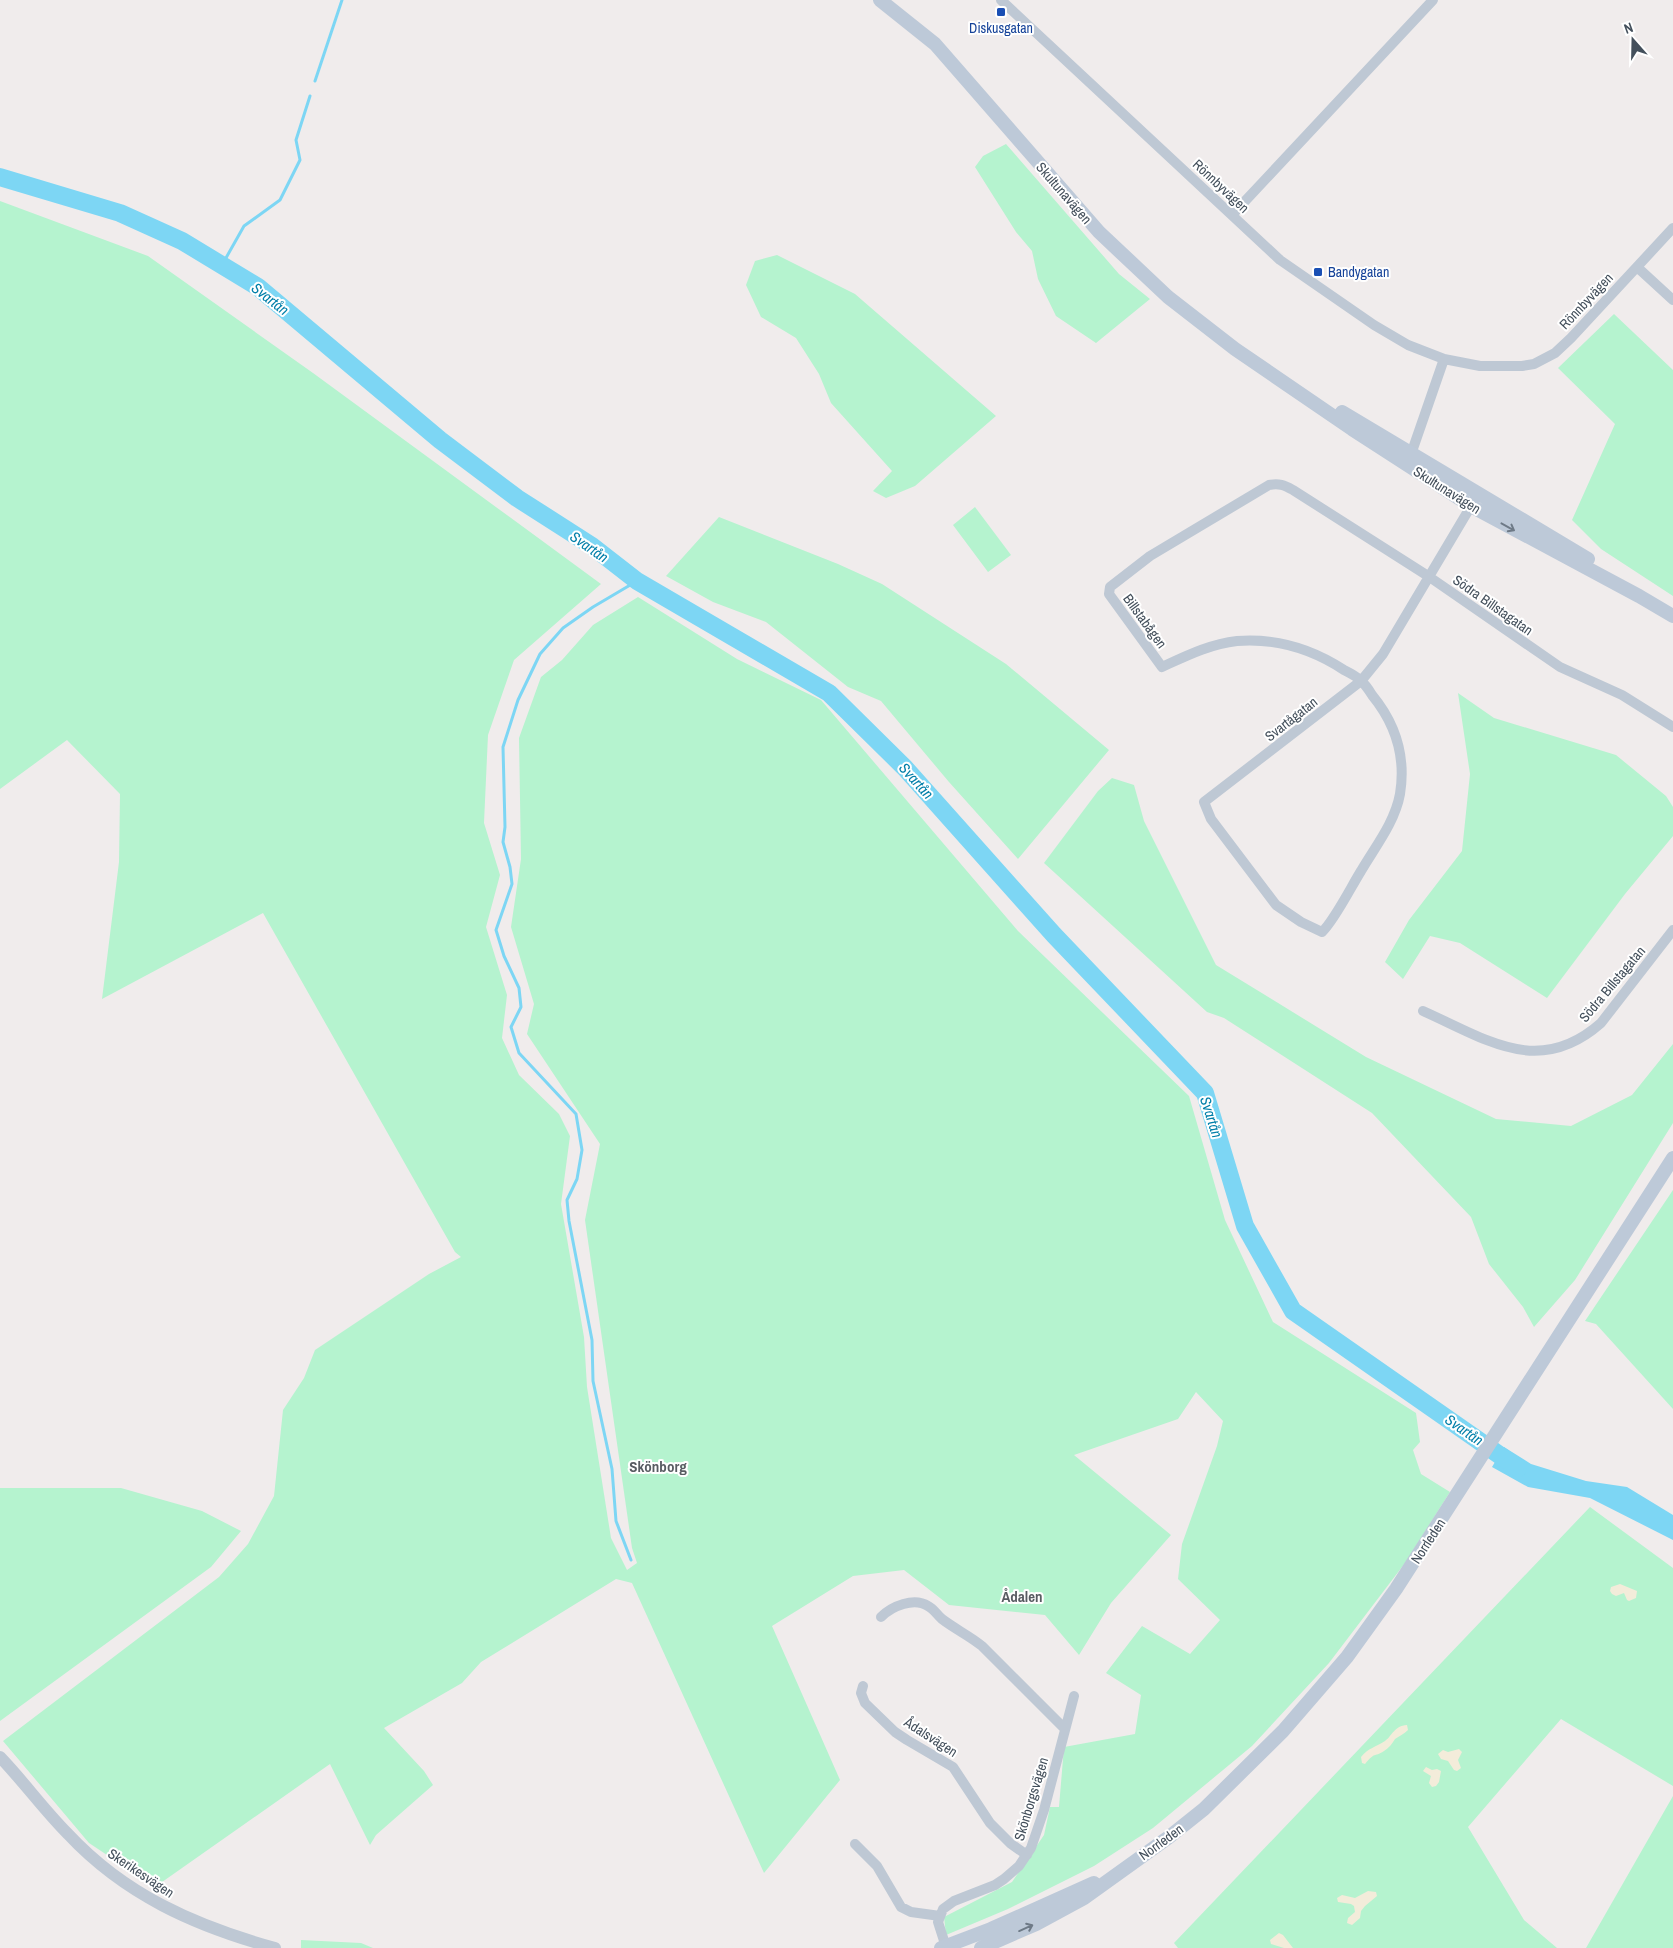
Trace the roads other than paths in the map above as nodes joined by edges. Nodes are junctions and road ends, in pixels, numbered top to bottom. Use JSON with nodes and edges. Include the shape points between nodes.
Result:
{"nodes":[{"id":1,"x":880,"y":0,"type":"edge"},
{"id":2,"x":1001,"y":0,"type":"edge"},
{"id":3,"x":1433,"y":0,"type":"edge"},
{"id":4,"x":1232,"y":215,"type":"junction"},
{"id":5,"x":1673,"y":228,"type":"edge"},
{"id":6,"x":1638,"y":267,"type":"junction"},
{"id":7,"x":1673,"y":300,"type":"edge"},
{"id":8,"x":1444,"y":359,"type":"junction"},
{"id":9,"x":1409,"y":460,"type":"junction"},
{"id":10,"x":1474,"y":500,"type":"junction"},
{"id":11,"x":1428,"y":576,"type":"junction"},
{"id":12,"x":1673,"y":616,"type":"edge"},
{"id":13,"x":1361,"y":681,"type":"junction"},
{"id":14,"x":1673,"y":727,"type":"edge"},
{"id":15,"x":1673,"y":930,"type":"edge"},
{"id":16,"x":1321,"y":932,"type":"joint"},
{"id":17,"x":1423,"y":1011,"type":"dead end"},
{"id":18,"x":1673,"y":1158,"type":"edge"},
{"id":19,"x":881,"y":1617,"type":"dead end"},
{"id":20,"x":863,"y":1686,"type":"dead end"},
{"id":21,"x":1074,"y":1696,"type":"dead end"},
{"id":22,"x":1065,"y":1729,"type":"junction"},
{"id":23,"x":0,"y":1757,"type":"edge"},
{"id":24,"x":855,"y":1844,"type":"dead end"},
{"id":25,"x":1027,"y":1855,"type":"junction"},
{"id":26,"x":1122,"y":1871,"type":"junction"},
{"id":27,"x":940,"y":1916,"type":"junction"},
{"id":28,"x":949,"y":1947,"type":"edge"},
{"id":29,"x":274,"y":1948,"type":"edge"},
{"id":30,"x":981,"y":1948,"type":"edge"}],
"edges":[{"from":1,"to":9,"type":"main road","name":"Skultunavägen","via":[[935,44],[1099,232],[1168,297],[1264,369]]},
{"from":2,"to":4,"type":"street","name":"Rönnbyvägen"},
{"from":3,"to":4,"type":"street"},
{"from":4,"to":8,"type":"street","name":"Rönnbyvägen","via":[[1280,260],[1324,292],[1408,345]]},
{"from":5,"to":6,"type":"street","name":"Rönnbyvägen"},
{"from":6,"to":7,"type":"street"},
{"from":6,"to":8,"type":"street","name":"Rönnbyvägen","via":[[1571,338],[1544,360],[1502,367]]},
{"from":8,"to":9,"type":"street"},
{"from":9,"to":10,"type":"main road","name":"Skultunavägen"},
{"from":10,"to":11,"type":"street","name":"Svartågatan"},
{"from":10,"to":12,"type":"main road","name":"Skultunavägen"},
{"from":11,"to":13,"type":"street","name":"Svartågatan","via":[[1383,654]]},
{"from":11,"to":13,"type":"street","name":"Billstabågen","via":[[1293,490],[1276,484],[1182,536],[1110,587],[1111,599],[1162,667],[1215,645],[1271,642],[1319,655]]},
{"from":11,"to":14,"type":"street","name":"Södra Billstagatan","via":[[1560,667],[1622,696]]},
{"from":13,"to":16,"type":"street","name":"Billstabågen","via":[[1384,710],[1394,730],[1401,760],[1400,795],[1382,835]]},
{"from":13,"to":16,"type":"street","name":"Svartågatan","via":[[1204,802],[1211,819],[1276,905]]},
{"from":15,"to":17,"type":"street","name":"Södra Billstagatan","via":[[1601,1023],[1588,1034],[1560,1048],[1529,1052],[1509,1048]]},
{"from":18,"to":26,"type":"main road","name":"Norrleden","via":[[1413,1564],[1347,1656],[1283,1731],[1204,1810]]},
{"from":19,"to":22,"type":"street","via":[[899,1606],[920,1602],[926,1605],[982,1646]]},
{"from":20,"to":25,"type":"street","name":"Ådalsvägen","via":[[865,1702],[901,1736],[953,1766],[990,1823]]},
{"from":21,"to":22,"type":"street","name":"Skönborgsvägen"},
{"from":22,"to":25,"type":"street","name":"Skönborgsvägen","via":[[1039,1828]]},
{"from":23,"to":29,"type":"street","name":"Skerikesvägen","via":[[69,1836],[111,1874],[188,1920]]},
{"from":24,"to":27,"type":"street","via":[[877,1866],[900,1907]]},
{"from":25,"to":27,"type":"street","name":"Skönborgsvägen","via":[[1014,1872],[995,1885],[954,1901],[943,1909]]},
{"from":26,"to":28,"type":"main road","name":"Norrleden"},
{"from":30,"to":26,"type":"main road","name":"Norrleden","one_way":true,"via":[[1064,1909]]},
{"from":27,"to":28,"type":"street","via":[[938,1922]]}]}
